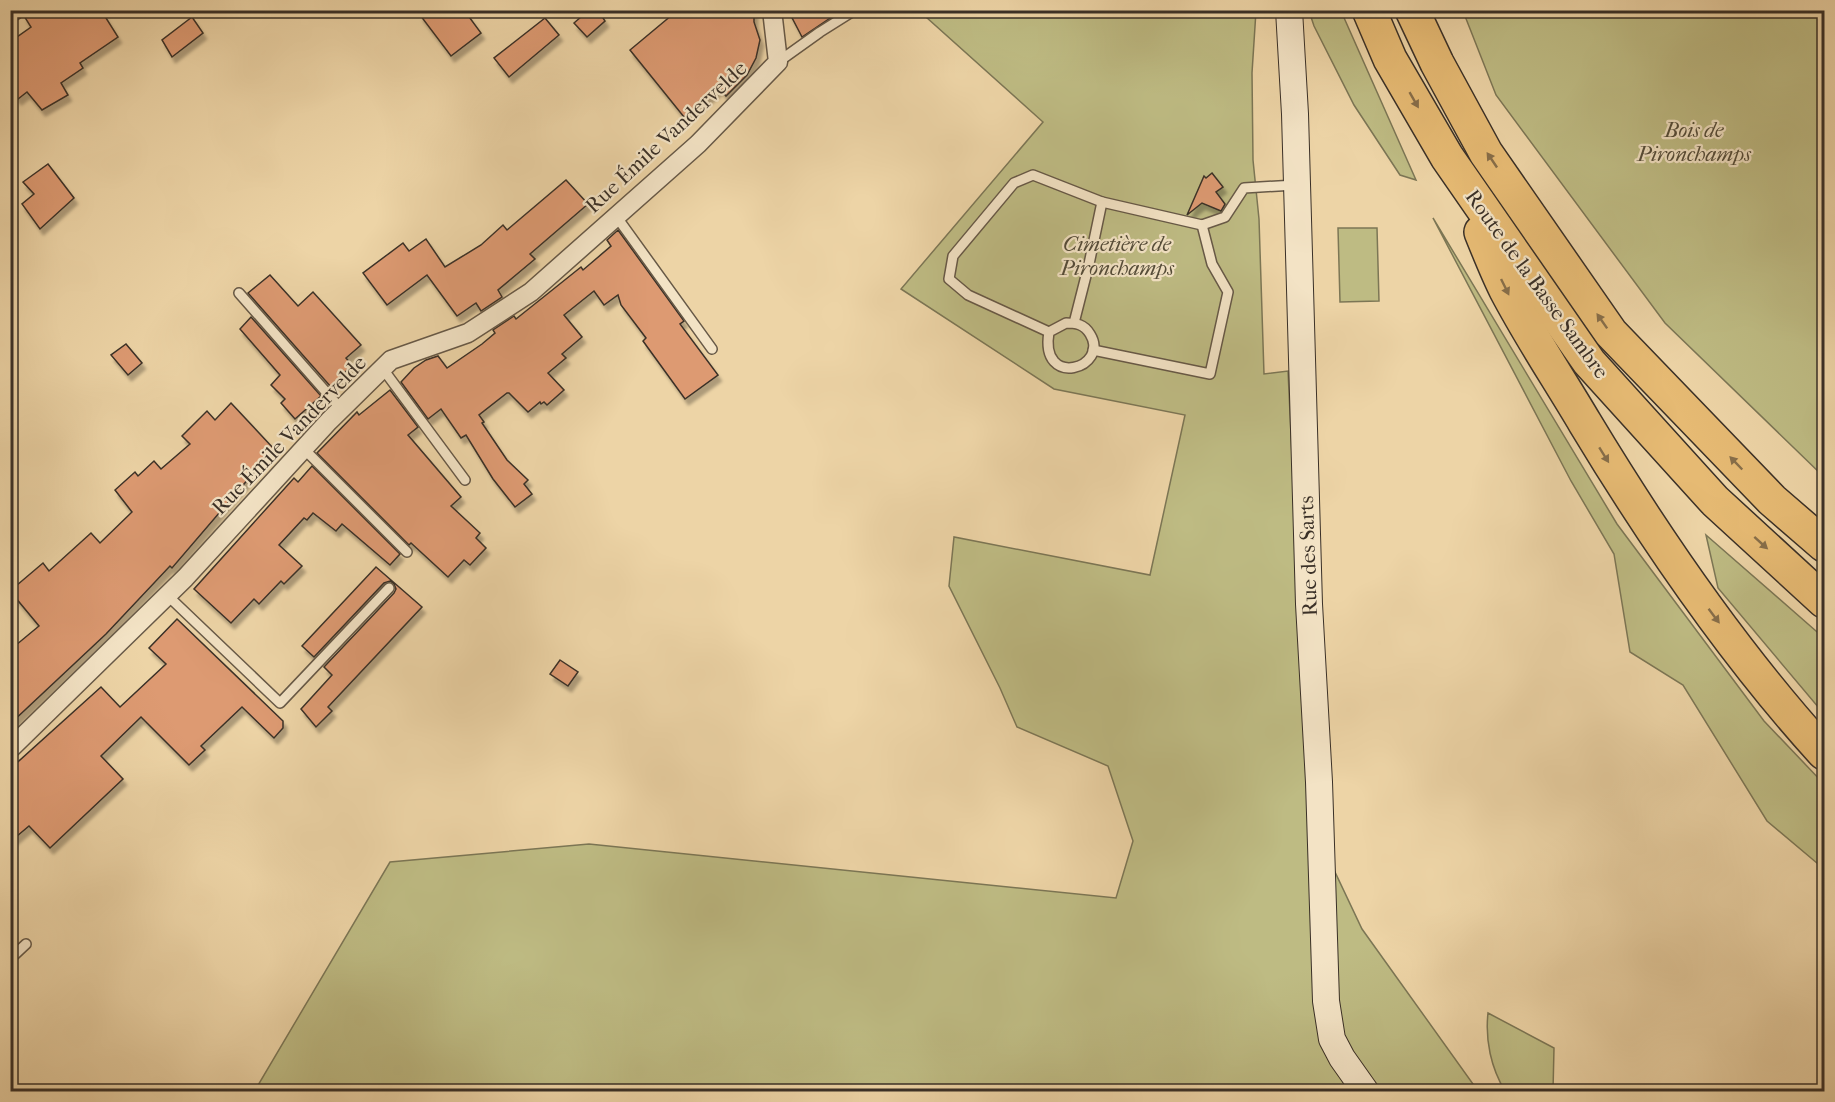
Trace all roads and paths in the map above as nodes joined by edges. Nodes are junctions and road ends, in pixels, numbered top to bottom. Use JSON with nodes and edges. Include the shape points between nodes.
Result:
{"nodes":[{"id":1,"x":15,"y":10,"type":"edge"},
{"id":2,"x":772,"y":10,"type":"edge"},
{"id":3,"x":855,"y":10,"type":"edge"},
{"id":4,"x":1289,"y":10,"type":"edge"},
{"id":5,"x":1353,"y":10,"type":"edge"},
{"id":6,"x":1369,"y":10,"type":"edge"},
{"id":7,"x":1412,"y":10,"type":"edge"},
{"id":8,"x":10,"y":13,"type":"edge"},
{"id":9,"x":1390,"y":59,"type":"junction"},
{"id":10,"x":778,"y":62,"type":"junction"},
{"id":11,"x":1447,"y":157,"type":"junction"},
{"id":12,"x":1297,"y":185,"type":"junction"},
{"id":13,"x":1102,"y":202,"type":"junction"},
{"id":14,"x":616,"y":216,"type":"junction"},
{"id":15,"x":1202,"y":225,"type":"junction"},
{"id":16,"x":239,"y":293,"type":"dead end"},
{"id":17,"x":1074,"y":323,"type":"junction"},
{"id":18,"x":1049,"y":332,"type":"junction"},
{"id":19,"x":712,"y":350,"type":"dead end"},
{"id":20,"x":1094,"y":350,"type":"junction"},
{"id":21,"x":383,"y":369,"type":"junction"},
{"id":22,"x":341,"y":409,"type":"junction"},
{"id":23,"x":304,"y":448,"type":"junction"},
{"id":24,"x":465,"y":480,"type":"dead end"},
{"id":25,"x":1772,"y":500,"type":"junction"},
{"id":26,"x":1824,"y":534,"type":"edge"},
{"id":27,"x":1824,"y":546,"type":"edge"},
{"id":28,"x":407,"y":552,"type":"dead end"},
{"id":29,"x":389,"y":588,"type":"dead end"},
{"id":30,"x":168,"y":595,"type":"junction"},
{"id":31,"x":1824,"y":601,"type":"edge"},
{"id":32,"x":10,"y":749,"type":"edge"},
{"id":33,"x":1824,"y":753,"type":"edge"},
{"id":34,"x":26,"y":944,"type":"dead end"},
{"id":35,"x":10,"y":959,"type":"edge"},
{"id":36,"x":1366,"y":1092,"type":"edge"}],
"edges":[{"from":1,"to":8,"type":"street"},
{"from":2,"to":10,"type":"street","name":"Rue Émile Vandervelde"},
{"from":3,"to":10,"type":"lane"},
{"from":4,"to":12,"type":"street","name":"Rue des Sarts"},
{"from":5,"to":9,"type":"highway"},
{"from":6,"to":9,"type":"highway","name":"Route de la Basse Sambre"},
{"from":25,"to":7,"type":"highway","name":"Route de la Basse Sambre","one_way":true,"via":[[1611,333],[1486,153]]},
{"from":9,"to":11,"type":"highway","name":"Route de la Basse Sambre","one_way":true},
{"from":10,"to":14,"type":"street","name":"Rue Émile Vandervelde","via":[[698,144]]},
{"from":11,"to":31,"type":"highway","name":"Route de la Basse Sambre","one_way":true,"via":[[1589,363],[1715,501]]},
{"from":11,"to":33,"type":"highway","one_way":true,"via":[[1507,291],[1602,452],[1708,609]]},
{"from":12,"to":15,"type":"lane","via":[[1244,188],[1225,217]]},
{"from":12,"to":36,"type":"street","name":"Rue des Sarts","via":[[1326,1001],[1332,1039]]},
{"from":13,"to":15,"type":"lane"},
{"from":13,"to":17,"type":"lane"},
{"from":13,"to":18,"type":"lane","via":[[1033,175],[1014,183],[953,256],[949,279],[968,295]]},
{"from":14,"to":19,"type":"lane"},
{"from":14,"to":21,"type":"street","name":"Rue Émile Vandervelde","via":[[531,292],[477,328],[391,360]]},
{"from":15,"to":20,"type":"lane","via":[[1212,264],[1228,292],[1210,374]]},
{"from":16,"to":22,"type":"lane"},
{"from":17,"to":18,"type":"lane"},
{"from":17,"to":20,"type":"lane","via":[[1088,330]]},
{"from":18,"to":20,"type":"lane","via":[[1051,358],[1063,367],[1079,367]]},
{"from":21,"to":22,"type":"street","name":"Rue Émile Vandervelde"},
{"from":21,"to":24,"type":"lane"},
{"from":22,"to":23,"type":"street","name":"Rue Émile Vandervelde"},
{"from":23,"to":28,"type":"lane"},
{"from":23,"to":30,"type":"street","name":"Rue Émile Vandervelde"},
{"from":25,"to":26,"type":"highway"},
{"from":25,"to":27,"type":"highway","name":"Route de la Basse Sambre"},
{"from":29,"to":30,"type":"lane","via":[[280,703]]},
{"from":30,"to":32,"type":"street","name":"Rue Émile Vandervelde"},
{"from":34,"to":35,"type":"lane"}]}
